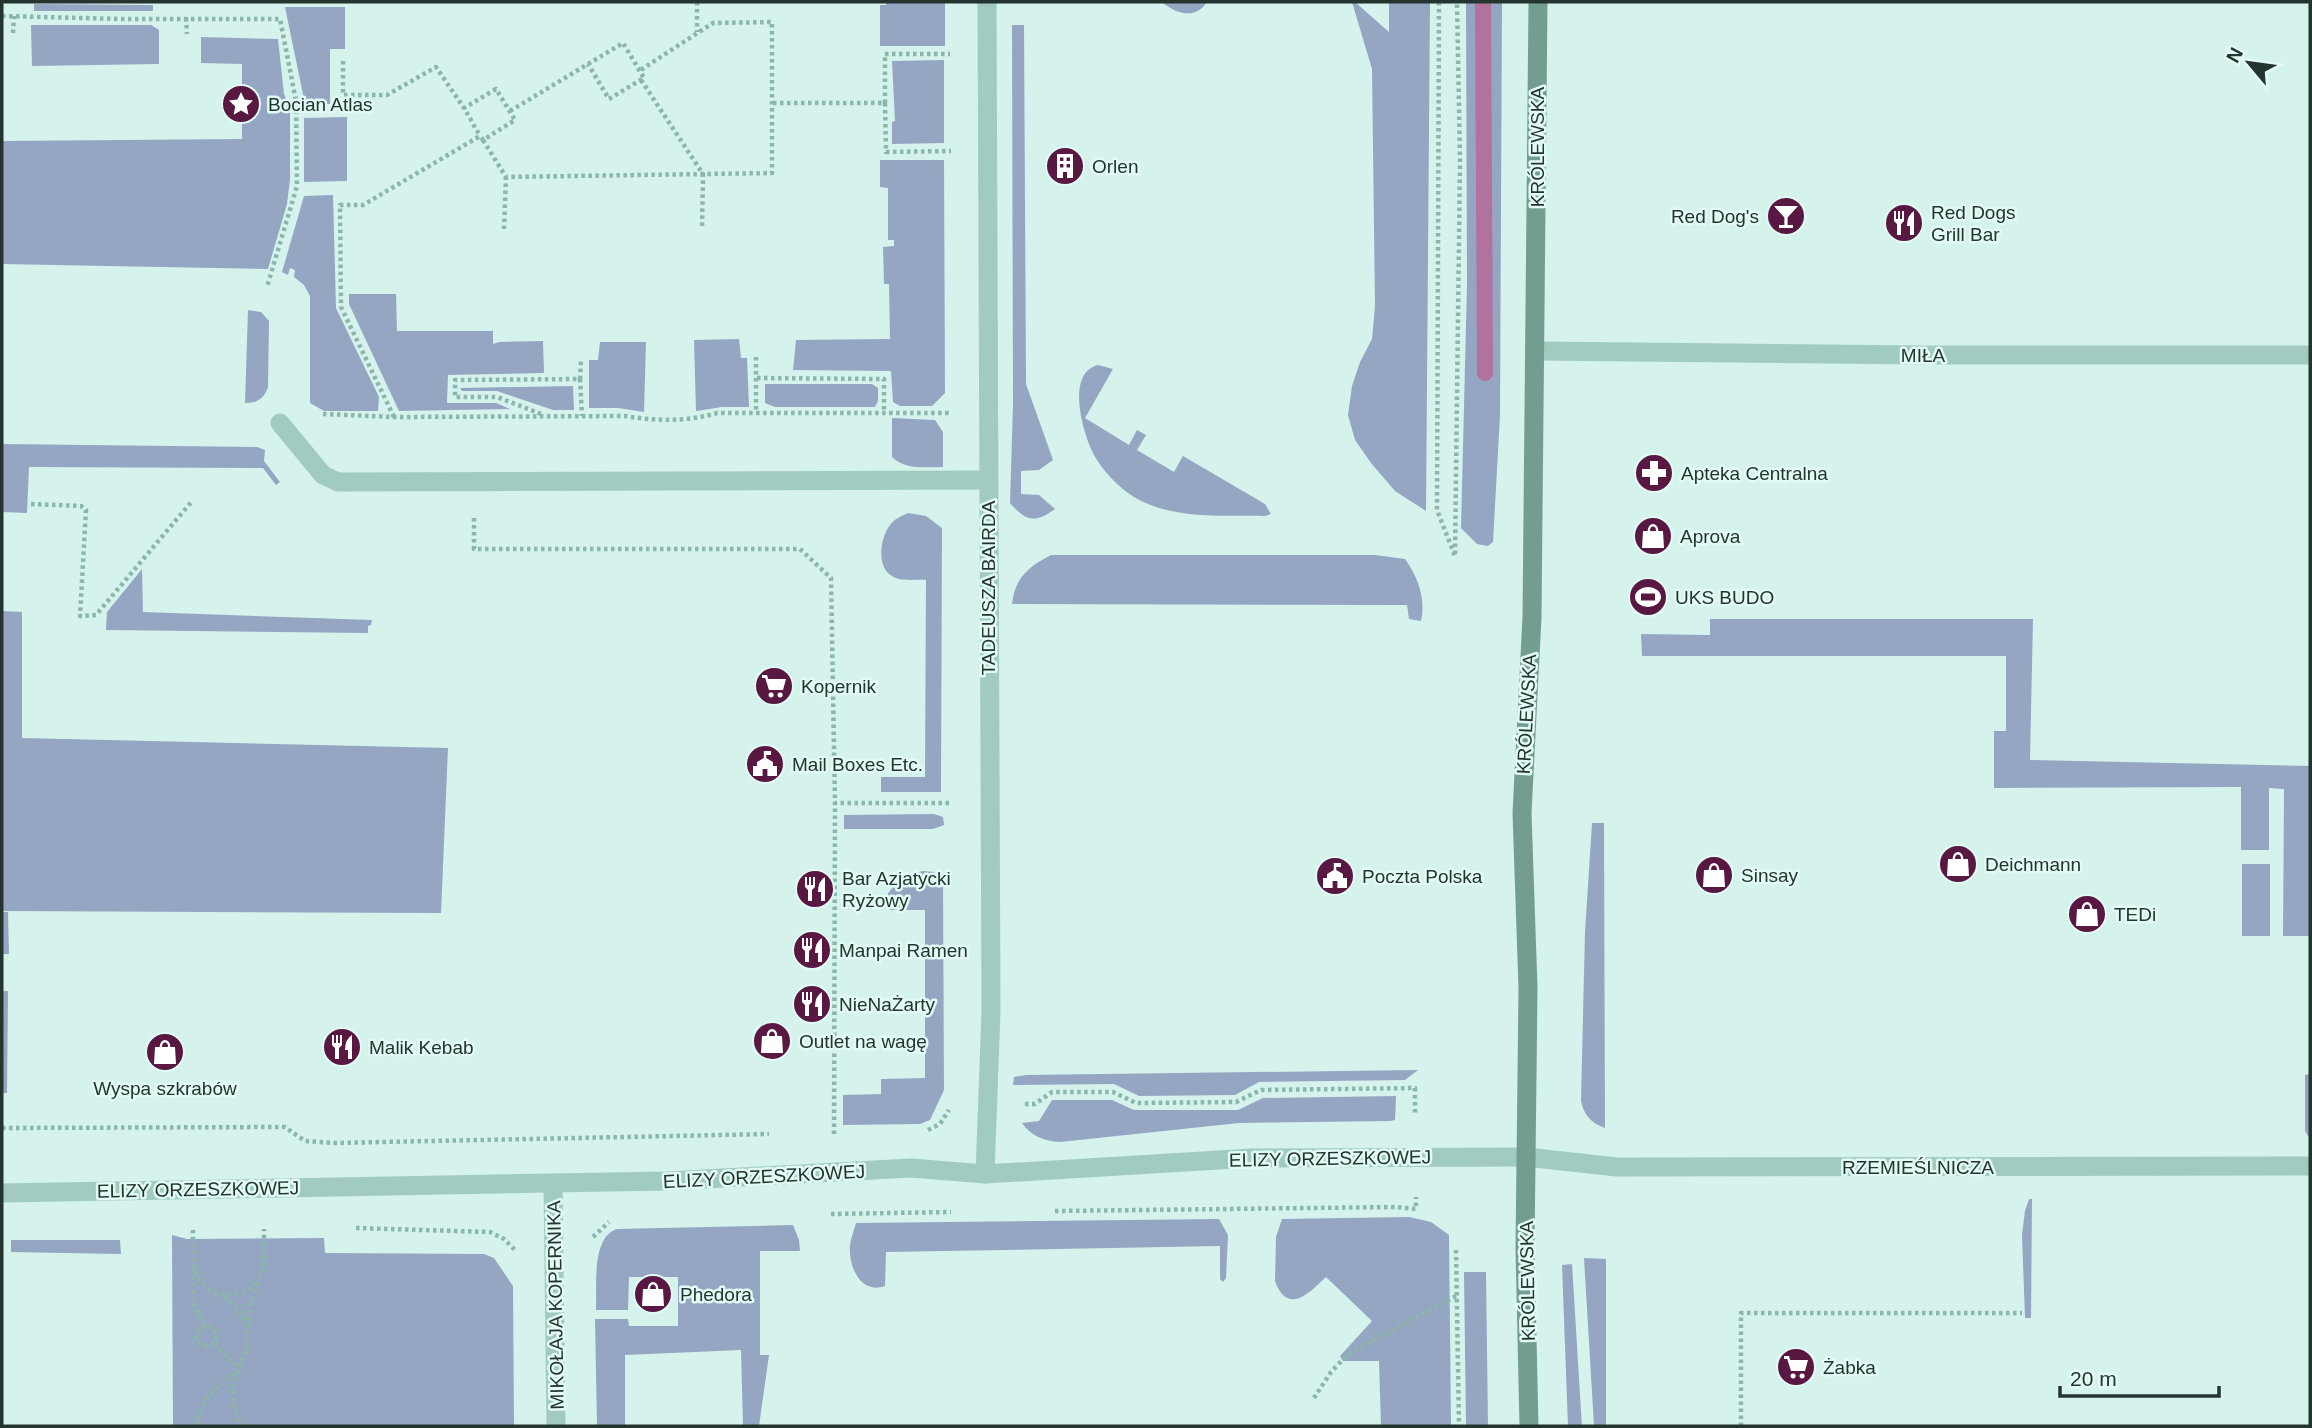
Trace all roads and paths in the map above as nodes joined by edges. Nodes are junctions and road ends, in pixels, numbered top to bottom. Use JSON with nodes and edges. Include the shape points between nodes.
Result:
{"nodes":[{"id":1,"x":697,"y":2,"type":"edge"},
{"id":2,"x":986,"y":2,"type":"edge"},
{"id":3,"x":1439,"y":2,"type":"edge"},
{"id":4,"x":1457,"y":2,"type":"edge"},
{"id":5,"x":1538,"y":2,"type":"edge"},
{"id":6,"x":2,"y":16,"type":"edge"},
{"id":7,"x":14,"y":16,"type":"junction"},
{"id":8,"x":186,"y":18,"type":"junction"},
{"id":9,"x":13,"y":33,"type":"dead end"},
{"id":10,"x":697,"y":33,"type":"junction"},
{"id":11,"x":187,"y":34,"type":"dead end"},
{"id":12,"x":953,"y":54,"type":"dead end"},
{"id":13,"x":343,"y":61,"type":"dead end"},
{"id":14,"x":588,"y":64,"type":"junction"},
{"id":15,"x":639,"y":71,"type":"junction"},
{"id":16,"x":641,"y":80,"type":"junction"},
{"id":17,"x":773,"y":103,"type":"junction"},
{"id":18,"x":886,"y":103,"type":"junction"},
{"id":19,"x":464,"y":108,"type":"junction"},
{"id":20,"x":510,"y":111,"type":"junction"},
{"id":21,"x":481,"y":138,"type":"junction"},
{"id":22,"x":953,"y":151,"type":"dead end"},
{"id":23,"x":703,"y":174,"type":"junction"},
{"id":24,"x":506,"y":177,"type":"junction"},
{"id":25,"x":702,"y":228,"type":"dead end"},
{"id":26,"x":504,"y":229,"type":"dead end"},
{"id":27,"x":267,"y":287,"type":"dead end"},
{"id":28,"x":1536,"y":351,"type":"junction"},
{"id":29,"x":2310,"y":355,"type":"edge"},
{"id":30,"x":756,"y":357,"type":"dead end"},
{"id":31,"x":580,"y":360,"type":"dead end"},
{"id":32,"x":757,"y":378,"type":"junction"},
{"id":33,"x":580,"y":379,"type":"junction"},
{"id":34,"x":756,"y":413,"type":"junction"},
{"id":35,"x":884,"y":413,"type":"junction"},
{"id":36,"x":955,"y":413,"type":"dead end"},
{"id":37,"x":314,"y":414,"type":"dead end"},
{"id":38,"x":545,"y":416,"type":"junction"},
{"id":39,"x":582,"y":416,"type":"junction"},
{"id":40,"x":394,"y":417,"type":"junction"},
{"id":41,"x":280,"y":424,"type":"dead end"},
{"id":42,"x":988,"y":480,"type":"junction"},
{"id":43,"x":193,"y":500,"type":"dead end"},
{"id":44,"x":31,"y":504,"type":"dead end"},
{"id":45,"x":474,"y":511,"type":"dead end"},
{"id":46,"x":835,"y":803,"type":"junction"},
{"id":47,"x":952,"y":803,"type":"dead end"},
{"id":48,"x":1014,"y":1104,"type":"dead end"},
{"id":49,"x":952,"y":1105,"type":"dead end"},
{"id":50,"x":1415,"y":1115,"type":"dead end"},
{"id":51,"x":2,"y":1128,"type":"edge"},
{"id":52,"x":847,"y":1133,"type":"dead end"},
{"id":53,"x":924,"y":1133,"type":"dead end"},
{"id":54,"x":779,"y":1134,"type":"dead end"},
{"id":55,"x":1526,"y":1157,"type":"junction"},
{"id":56,"x":2310,"y":1166,"type":"edge"},
{"id":57,"x":985,"y":1174,"type":"junction"},
{"id":58,"x":553,"y":1183,"type":"junction"},
{"id":59,"x":2,"y":1193,"type":"edge"},
{"id":60,"x":1416,"y":1196,"type":"dead end"},
{"id":61,"x":962,"y":1212,"type":"dead end"},
{"id":62,"x":1044,"y":1212,"type":"dead end"},
{"id":63,"x":824,"y":1214,"type":"dead end"},
{"id":64,"x":618,"y":1218,"type":"dead end"},
{"id":65,"x":351,"y":1228,"type":"dead end"},
{"id":66,"x":252,"y":1229,"type":"dead end"},
{"id":67,"x":264,"y":1229,"type":"junction"},
{"id":68,"x":276,"y":1229,"type":"dead end"},
{"id":69,"x":179,"y":1230,"type":"dead end"},
{"id":70,"x":193,"y":1230,"type":"junction"},
{"id":71,"x":205,"y":1230,"type":"dead end"},
{"id":72,"x":590,"y":1243,"type":"dead end"},
{"id":73,"x":1456,"y":1250,"type":"dead end"},
{"id":74,"x":520,"y":1259,"type":"dead end"},
{"id":75,"x":194,"y":1264,"type":"junction"},
{"id":76,"x":258,"y":1281,"type":"junction"},
{"id":77,"x":220,"y":1294,"type":"junction"},
{"id":78,"x":1458,"y":1295,"type":"junction"},
{"id":79,"x":2022,"y":1313,"type":"dead end"},
{"id":80,"x":204,"y":1325,"type":"junction"},
{"id":81,"x":248,"y":1331,"type":"junction"},
{"id":82,"x":215,"y":1343,"type":"junction"},
{"id":83,"x":240,"y":1367,"type":"junction"},
{"id":84,"x":236,"y":1373,"type":"junction"},
{"id":85,"x":1314,"y":1398,"type":"dead end"},
{"id":86,"x":196,"y":1426,"type":"edge"},
{"id":87,"x":244,"y":1426,"type":"edge"},
{"id":88,"x":556,"y":1426,"type":"edge"},
{"id":89,"x":1459,"y":1426,"type":"edge"},
{"id":90,"x":1529,"y":1426,"type":"edge"},
{"id":91,"x":1741,"y":1426,"type":"edge"}],
"edges":[{"from":1,"to":10,"type":"path"},
{"from":2,"to":42,"type":"street","name":"TADEUSZA BAIRDA"},
{"from":3,"to":4,"type":"path","via":[[1437,510],[1455,556],[1460,160]]},
{"from":5,"to":28,"type":"main road","name":"KRÓLEWSKA"},
{"from":6,"to":7,"type":"path"},
{"from":7,"to":8,"type":"path"},
{"from":7,"to":9,"type":"path"},
{"from":8,"to":11,"type":"path"},
{"from":8,"to":27,"type":"path","via":[[280,19],[296,101],[297,186]]},
{"from":10,"to":15,"type":"path"},
{"from":10,"to":17,"type":"path","via":[[713,23],[772,22]]},
{"from":12,"to":18,"type":"path","via":[[885,54]]},
{"from":13,"to":19,"type":"path","via":[[343,95],[387,95],[436,67]]},
{"from":14,"to":15,"type":"path","via":[[623,43]]},
{"from":14,"to":16,"type":"path","via":[[609,99]]},
{"from":14,"to":20,"type":"path"},
{"from":15,"to":16,"type":"path"},
{"from":16,"to":23,"type":"path"},
{"from":17,"to":18,"type":"path"},
{"from":17,"to":23,"type":"path","via":[[772,173]]},
{"from":18,"to":22,"type":"path","via":[[886,152]]},
{"from":19,"to":20,"type":"path","via":[[496,89]]},
{"from":19,"to":21,"type":"path"},
{"from":20,"to":21,"type":"path","via":[[515,120]]},
{"from":21,"to":24,"type":"path"},
{"from":21,"to":40,"type":"path","via":[[363,205],[340,205],[341,307]]},
{"from":23,"to":24,"type":"path"},
{"from":23,"to":25,"type":"path"},
{"from":24,"to":26,"type":"path"},
{"from":28,"to":29,"type":"street","name":"MIŁA"},
{"from":28,"to":55,"type":"main road","name":"KRÓLEWSKA","via":[[1532,617],[1522,813],[1528,988]]},
{"from":30,"to":32,"type":"path"},
{"from":31,"to":33,"type":"path"},
{"from":32,"to":34,"type":"path"},
{"from":32,"to":35,"type":"path","via":[[884,380]]},
{"from":33,"to":38,"type":"path","via":[[456,380],[455,397],[497,397]]},
{"from":33,"to":39,"type":"path"},
{"from":34,"to":35,"type":"path"},
{"from":34,"to":39,"type":"path","via":[[717,413],[697,419]]},
{"from":35,"to":36,"type":"path"},
{"from":37,"to":40,"type":"path"},
{"from":38,"to":39,"type":"path"},
{"from":38,"to":40,"type":"path"},
{"from":41,"to":42,"type":"street","via":[[323,475],[338,482]]},
{"from":42,"to":57,"type":"street","name":"TADEUSZA BAIRDA","via":[[991,1012]]},
{"from":43,"to":44,"type":"path","via":[[96,615],[80,616],[86,510],[82,506]]},
{"from":45,"to":46,"type":"path","via":[[474,550],[800,550],[831,578]]},
{"from":46,"to":47,"type":"path"},
{"from":46,"to":52,"type":"path","via":[[834,1134]]},
{"from":48,"to":50,"type":"path","via":[[1035,1104],[1052,1092],[1113,1092],[1136,1103],[1237,1102],[1261,1090],[1415,1088]]},
{"from":49,"to":53,"type":"path","via":[[940,1124]]},
{"from":51,"to":54,"type":"path","via":[[285,1127],[305,1142],[335,1143]]},
{"from":55,"to":56,"type":"street","name":"RZEMIEŚLNICZA","via":[[1617,1167]]},
{"from":55,"to":57,"type":"street","name":"ELIZY ORZESZKOWEJ","via":[[1252,1158]]},
{"from":55,"to":90,"type":"main road","name":"KRÓLEWSKA"},
{"from":57,"to":58,"type":"street","name":"ELIZY ORZESZKOWEJ","via":[[911,1168]]},
{"from":58,"to":59,"type":"street","name":"ELIZY ORZESZKOWEJ"},
{"from":58,"to":88,"type":"street","name":"MIKOŁAJA KOPERNIKA"},
{"from":60,"to":62,"type":"path","via":[[1416,1209]]},
{"from":61,"to":63,"type":"path"},
{"from":64,"to":72,"type":"path","via":[[605,1223]]},
{"from":65,"to":74,"type":"path","via":[[490,1232],[514,1248]]},
{"from":66,"to":67,"type":"path"},
{"from":67,"to":68,"type":"path"},
{"from":67,"to":76,"type":"path","via":[[264,1266]]},
{"from":69,"to":70,"type":"path"},
{"from":70,"to":71,"type":"path"},
{"from":70,"to":75,"type":"path"},
{"from":73,"to":78,"type":"path"},
{"from":75,"to":77,"type":"path","via":[[201,1281]]},
{"from":75,"to":80,"type":"path","via":[[193,1301]]},
{"from":76,"to":77,"type":"path","via":[[243,1294]]},
{"from":76,"to":81,"type":"path"},
{"from":77,"to":81,"type":"path","via":[[236,1306]]},
{"from":78,"to":85,"type":"path","via":[[1348,1354]]},
{"from":78,"to":89,"type":"path"},
{"from":79,"to":91,"type":"path","via":[[1741,1313]]},
{"from":80,"to":82,"type":"path","via":[[214,1328]]},
{"from":80,"to":82,"type":"path","via":[[197,1331],[197,1342],[205,1346]]},
{"from":81,"to":83,"type":"path"},
{"from":82,"to":83,"type":"path"},
{"from":83,"to":84,"type":"path"},
{"from":84,"to":86,"type":"path","via":[[204,1401]]},
{"from":84,"to":87,"type":"path","via":[[234,1407]]}]}
